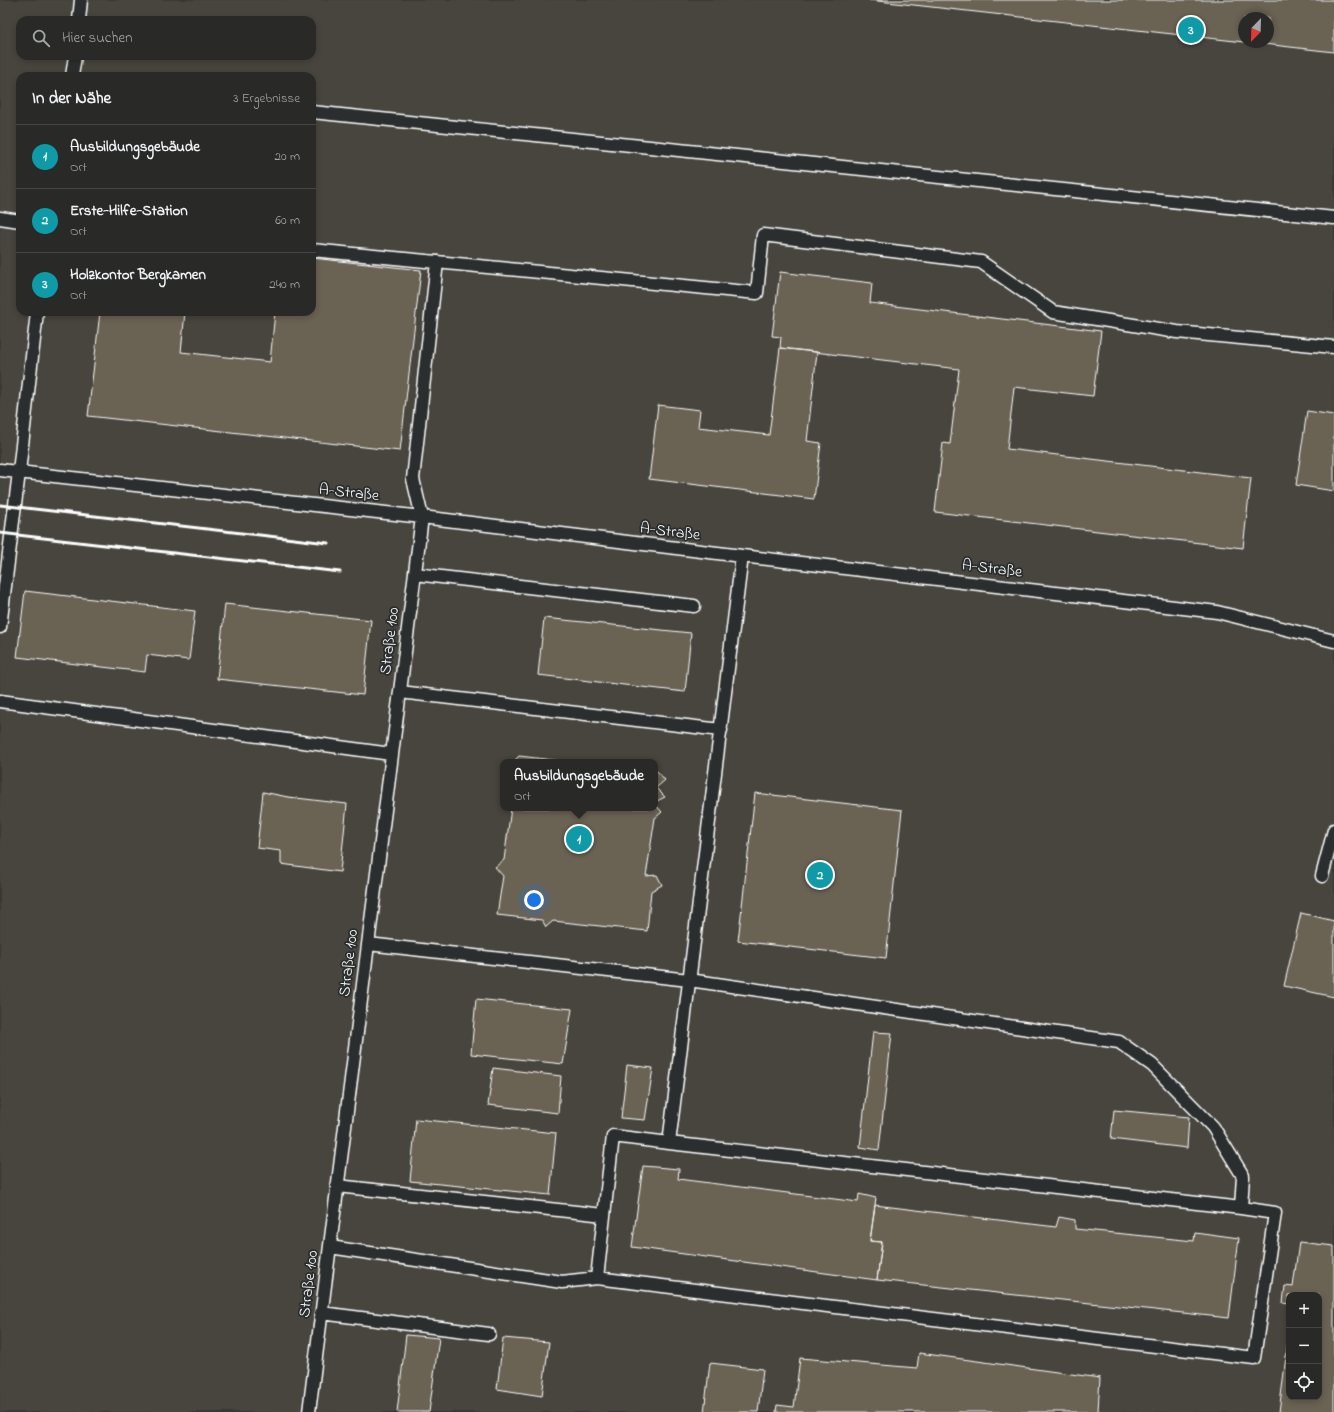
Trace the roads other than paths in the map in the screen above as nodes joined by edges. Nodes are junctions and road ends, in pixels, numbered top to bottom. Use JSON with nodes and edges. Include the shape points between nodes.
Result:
{"nodes":[{"id":1,"x":81,"y":0,"type":"edge"},
{"id":2,"x":79,"y":16,"type":"edge"},
{"id":3,"x":74,"y":60,"type":"edge"},
{"id":4,"x":73,"y":72,"type":"edge"},
{"id":5,"x":316,"y":112,"type":"edge"},
{"id":6,"x":0,"y":218,"type":"edge"},
{"id":7,"x":1334,"y":218,"type":"edge"},
{"id":8,"x":16,"y":220,"type":"edge"},
{"id":9,"x":316,"y":250,"type":"edge"},
{"id":10,"x":437,"y":262,"type":"junction"},
{"id":11,"x":37,"y":316,"type":"edge"},
{"id":12,"x":1334,"y":346,"type":"edge"},
{"id":13,"x":0,"y":470,"type":"edge"},
{"id":14,"x":19,"y":472,"type":"junction"},
{"id":15,"x":422,"y":517,"type":"junction"},
{"id":16,"x":742,"y":556,"type":"junction"},
{"id":17,"x":415,"y":574,"type":"junction"},
{"id":18,"x":694,"y":606,"type":"dead end"},
{"id":19,"x":0,"y":627,"type":"edge"},
{"id":20,"x":1334,"y":641,"type":"edge"},
{"id":21,"x":400,"y":692,"type":"junction"},
{"id":22,"x":0,"y":701,"type":"edge"},
{"id":23,"x":721,"y":730,"type":"junction"},
{"id":24,"x":391,"y":754,"type":"junction"},
{"id":25,"x":1334,"y":830,"type":"edge"},
{"id":26,"x":1322,"y":876,"type":"dead end"},
{"id":27,"x":368,"y":944,"type":"junction"},
{"id":28,"x":690,"y":980,"type":"junction"},
{"id":29,"x":669,"y":1143,"type":"junction"},
{"id":30,"x":337,"y":1186,"type":"junction"},
{"id":31,"x":1241,"y":1208,"type":"junction"},
{"id":32,"x":604,"y":1215,"type":"junction"},
{"id":33,"x":330,"y":1247,"type":"junction"},
{"id":34,"x":597,"y":1278,"type":"junction"},
{"id":35,"x":321,"y":1313,"type":"junction"},
{"id":36,"x":489,"y":1334,"type":"dead end"},
{"id":37,"x":309,"y":1412,"type":"edge"}],
"edges":[{"from":1,"to":2,"type":"lane"},
{"from":3,"to":4,"type":"lane"},
{"from":5,"to":7,"type":"lane"},
{"from":6,"to":8,"type":"lane"},
{"from":9,"to":10,"type":"lane"},
{"from":10,"to":12,"type":"lane","via":[[757,293],[762,235],[981,262],[1053,312],[1177,332]]},
{"from":10,"to":15,"type":"lane","via":[[413,479]]},
{"from":11,"to":14,"type":"lane"},
{"from":13,"to":14,"type":"lane","name":"A-Straße"},
{"from":14,"to":15,"type":"lane","name":"A-Straße"},
{"from":14,"to":19,"type":"lane"},
{"from":15,"to":16,"type":"lane","name":"A-Straße"},
{"from":15,"to":17,"type":"lane","name":"Straße 100"},
{"from":16,"to":20,"type":"lane","name":"A-Straße","via":[[1217,612]]},
{"from":16,"to":23,"type":"lane"},
{"from":17,"to":18,"type":"lane"},
{"from":17,"to":21,"type":"lane","name":"Straße 100"},
{"from":21,"to":23,"type":"lane"},
{"from":21,"to":24,"type":"lane","name":"Straße 100"},
{"from":22,"to":24,"type":"lane"},
{"from":23,"to":28,"type":"lane"},
{"from":24,"to":27,"type":"lane","name":"Straße 100"},
{"from":25,"to":26,"type":"lane"},
{"from":27,"to":28,"type":"lane"},
{"from":27,"to":30,"type":"lane","name":"Straße 100"},
{"from":28,"to":29,"type":"lane"},
{"from":28,"to":31,"type":"lane","via":[[1119,1042],[1152,1065],[1213,1127],[1244,1176]]},
{"from":29,"to":31,"type":"lane"},
{"from":29,"to":32,"type":"lane","via":[[613,1136]]},
{"from":30,"to":32,"type":"lane"},
{"from":30,"to":33,"type":"lane","name":"Straße 100"},
{"from":31,"to":34,"type":"lane","via":[[1275,1213],[1254,1358]]},
{"from":32,"to":34,"type":"lane"},
{"from":33,"to":34,"type":"lane","via":[[562,1282]]},
{"from":33,"to":35,"type":"lane","name":"Straße 100"},
{"from":35,"to":36,"type":"lane"},
{"from":35,"to":37,"type":"lane","name":"Straße 100"}]}
